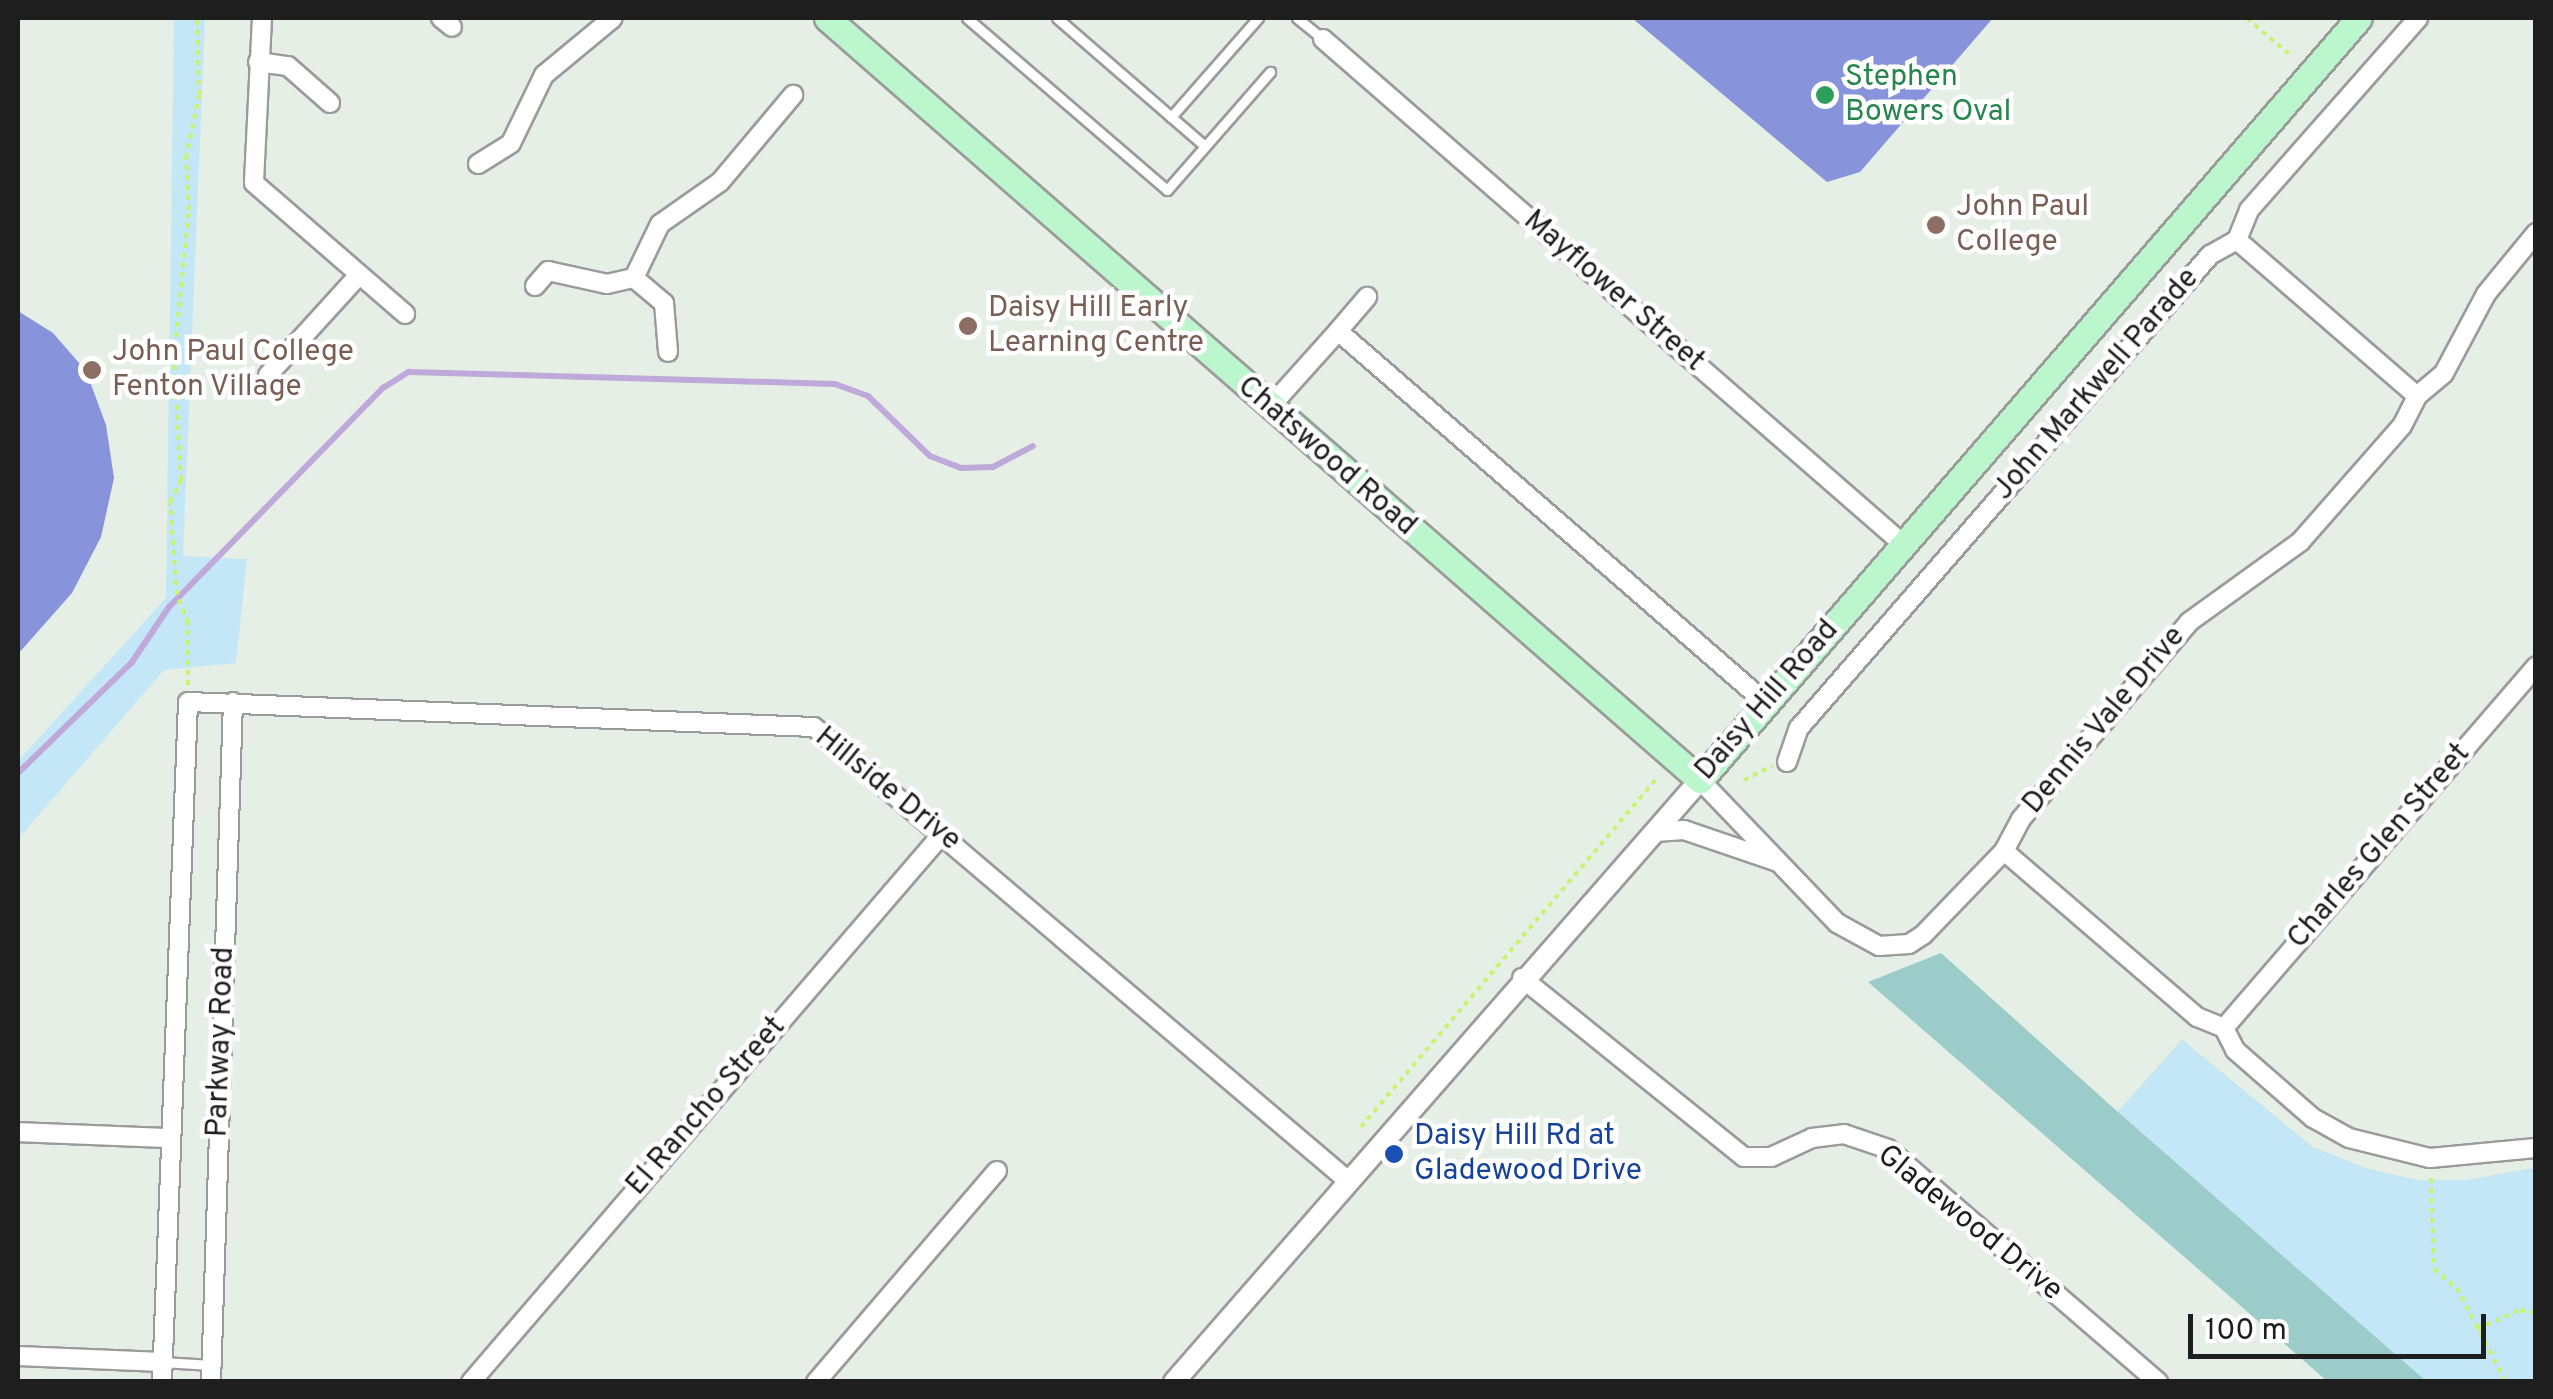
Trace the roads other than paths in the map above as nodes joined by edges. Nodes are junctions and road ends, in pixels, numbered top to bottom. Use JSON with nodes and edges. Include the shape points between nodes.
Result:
{"nodes":[{"id":1,"x":262,"y":18,"type":"edge"},
{"id":2,"x":613,"y":18,"type":"edge"},
{"id":3,"x":827,"y":18,"type":"edge"},
{"id":4,"x":967,"y":18,"type":"edge"},
{"id":5,"x":1057,"y":18,"type":"edge"},
{"id":6,"x":1258,"y":18,"type":"edge"},
{"id":7,"x":1296,"y":18,"type":"edge"},
{"id":8,"x":2358,"y":18,"type":"edge"},
{"id":9,"x":2418,"y":18,"type":"edge"},
{"id":10,"x":1323,"y":39,"type":"joint"},
{"id":11,"x":258,"y":62,"type":"junction"},
{"id":12,"x":1270,"y":72,"type":"dead end"},
{"id":13,"x":793,"y":96,"type":"dead end"},
{"id":14,"x":330,"y":103,"type":"dead end"},
{"id":15,"x":1171,"y":117,"type":"junction"},
{"id":16,"x":1205,"y":146,"type":"junction"},
{"id":17,"x":478,"y":164,"type":"dead end"},
{"id":18,"x":2536,"y":233,"type":"edge"},
{"id":19,"x":2237,"y":240,"type":"junction"},
{"id":20,"x":358,"y":275,"type":"junction"},
{"id":21,"x":634,"y":278,"type":"junction"},
{"id":22,"x":534,"y":286,"type":"dead end"},
{"id":23,"x":1367,"y":298,"type":"dead end"},
{"id":24,"x":405,"y":314,"type":"dead end"},
{"id":25,"x":1338,"y":330,"type":"junction"},
{"id":26,"x":668,"y":352,"type":"dead end"},
{"id":27,"x":268,"y":374,"type":"dead end"},
{"id":28,"x":2417,"y":396,"type":"junction"},
{"id":29,"x":1269,"y":408,"type":"junction"},
{"id":30,"x":1903,"y":544,"type":"junction"},
{"id":31,"x":2536,"y":666,"type":"edge"},
{"id":32,"x":188,"y":702,"type":"joint"},
{"id":33,"x":233,"y":702,"type":"junction"},
{"id":34,"x":1766,"y":703,"type":"junction"},
{"id":35,"x":1786,"y":762,"type":"road end"},
{"id":36,"x":1700,"y":780,"type":"junction"},
{"id":37,"x":1655,"y":832,"type":"junction"},
{"id":38,"x":942,"y":833,"type":"junction"},
{"id":39,"x":2004,"y":850,"type":"junction"},
{"id":40,"x":1776,"y":861,"type":"junction"},
{"id":41,"x":1909,"y":944,"type":"joint"},
{"id":42,"x":1522,"y":978,"type":"junction"},
{"id":43,"x":2224,"y":1028,"type":"junction"},
{"id":44,"x":18,"y":1132,"type":"edge"},
{"id":45,"x":170,"y":1138,"type":"junction"},
{"id":46,"x":2536,"y":1148,"type":"edge"},
{"id":47,"x":997,"y":1170,"type":"dead end"},
{"id":48,"x":1347,"y":1180,"type":"junction"},
{"id":49,"x":18,"y":1356,"type":"edge"},
{"id":50,"x":162,"y":1372,"type":"edge"},
{"id":51,"x":211,"y":1373,"type":"edge"},
{"id":52,"x":470,"y":1382,"type":"edge"},
{"id":53,"x":816,"y":1382,"type":"edge"},
{"id":54,"x":1174,"y":1382,"type":"edge"},
{"id":55,"x":2158,"y":1382,"type":"edge"}],
"edges":[{"from":1,"to":11,"type":"street"},
{"from":2,"to":17,"type":"street","via":[[544,75],[511,143]]},
{"from":3,"to":29,"type":"main road","name":"Chatswood Road"},
{"from":4,"to":16,"type":"lane","via":[[1168,190]]},
{"from":5,"to":15,"type":"lane"},
{"from":6,"to":15,"type":"lane"},
{"from":7,"to":10,"type":"lane"},
{"from":8,"to":30,"type":"main road","name":"Daisy Hill Road"},
{"from":9,"to":19,"type":"street","name":"John Markwell Parade","via":[[2249,210]]},
{"from":10,"to":30,"type":"street","name":"Mayflower Street"},
{"from":11,"to":14,"type":"street","via":[[288,66]]},
{"from":11,"to":20,"type":"street","via":[[254,182]]},
{"from":12,"to":16,"type":"lane"},
{"from":13,"to":21,"type":"street","via":[[720,182],[660,224]]},
{"from":15,"to":16,"type":"lane"},
{"from":18,"to":28,"type":"street","name":"Dennis Vale Drive","via":[[2486,294],[2444,374]]},
{"from":19,"to":28,"type":"street"},
{"from":19,"to":35,"type":"street","name":"John Markwell Parade","via":[[2210,255],[1799,728]]},
{"from":20,"to":24,"type":"street"},
{"from":20,"to":27,"type":"street"},
{"from":21,"to":22,"type":"street","via":[[607,284],[548,271]]},
{"from":21,"to":26,"type":"street","via":[[664,303]]},
{"from":23,"to":25,"type":"street"},
{"from":25,"to":29,"type":"street"},
{"from":25,"to":34,"type":"street"},
{"from":28,"to":39,"type":"street","name":"Dennis Vale Drive","via":[[2402,426],[2300,542],[2189,622],[2021,820]]},
{"from":29,"to":36,"type":"main road","name":"Chatswood Road"},
{"from":30,"to":34,"type":"main road","name":"Daisy Hill Road"},
{"from":31,"to":43,"type":"street","name":"Charles Glen Street"},
{"from":32,"to":33,"type":"street","name":"Hillside Drive"},
{"from":32,"to":45,"type":"street","name":"Parkway Road"},
{"from":33,"to":38,"type":"street","name":"Hillside Drive","via":[[814,727]]},
{"from":33,"to":51,"type":"street","name":"Parkway Road"},
{"from":34,"to":36,"type":"main road","name":"Daisy Hill Road"},
{"from":36,"to":37,"type":"street","name":"Daisy Hill Road"},
{"from":36,"to":40,"type":"street","name":"Chatswood Road"},
{"from":37,"to":40,"type":"street","name":"Chatswood Road","via":[[1684,830]]},
{"from":37,"to":42,"type":"street","name":"Daisy Hill Road"},
{"from":38,"to":48,"type":"street","name":"Hillside Drive"},
{"from":38,"to":52,"type":"street","name":"El Rancho Street"},
{"from":39,"to":41,"type":"street","name":"Dennis Vale Drive"},
{"from":39,"to":43,"type":"street","via":[[2197,1016]]},
{"from":40,"to":41,"type":"street","name":"Chatswood Road","via":[[1837,923],[1879,946]]},
{"from":42,"to":48,"type":"street","name":"Daisy Hill Road"},
{"from":42,"to":55,"type":"street","name":"Gladewood Drive","via":[[1744,1157],[1771,1157],[1812,1138],[1844,1134],[1888,1149]]},
{"from":43,"to":46,"type":"street","via":[[2236,1050],[2313,1118],[2376,1149],[2412,1155]]},
{"from":44,"to":45,"type":"street"},
{"from":45,"to":50,"type":"street","name":"Parkway Road"},
{"from":47,"to":53,"type":"street"},
{"from":48,"to":54,"type":"street","name":"Daisy Hill Road"},
{"from":49,"to":50,"type":"street"},
{"from":50,"to":51,"type":"lane"}]}
